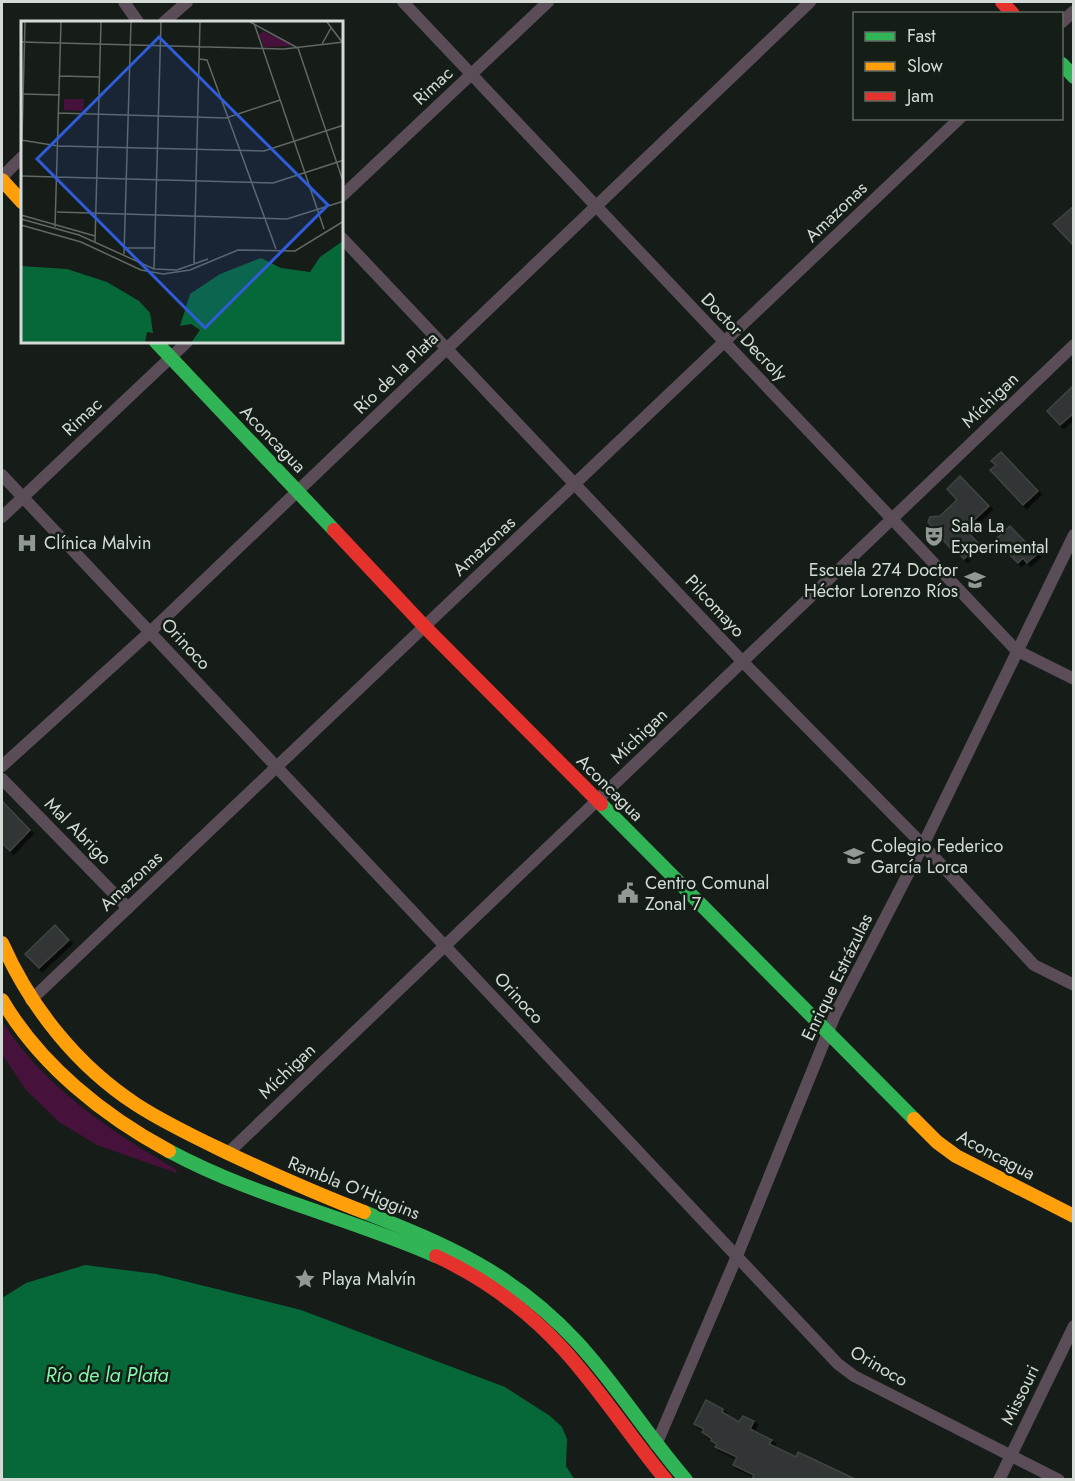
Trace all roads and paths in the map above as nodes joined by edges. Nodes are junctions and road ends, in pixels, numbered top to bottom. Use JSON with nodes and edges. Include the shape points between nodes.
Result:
{"nodes":[{"id":1,"x":124,"y":2,"type":"edge"},
{"id":2,"x":187,"y":2,"type":"edge"},
{"id":3,"x":403,"y":2,"type":"edge"},
{"id":4,"x":548,"y":2,"type":"edge"},
{"id":5,"x":810,"y":2,"type":"edge"},
{"id":6,"x":137,"y":21,"type":"edge"},
{"id":7,"x":165,"y":21,"type":"edge"},
{"id":8,"x":1063,"y":65,"type":"edge"},
{"id":9,"x":472,"y":74,"type":"junction"},
{"id":10,"x":1074,"y":77,"type":"edge"},
{"id":11,"x":958,"y":120,"type":"edge"},
{"id":12,"x":21,"y":158,"type":"edge"},
{"id":13,"x":2,"y":179,"type":"edge"},
{"id":14,"x":344,"y":194,"type":"edge"},
{"id":15,"x":21,"y":201,"type":"edge"},
{"id":16,"x":596,"y":206,"type":"junction"},
{"id":17,"x":344,"y":240,"type":"edge"},
{"id":18,"x":724,"y":343,"type":"junction"},
{"id":19,"x":158,"y":344,"type":"edge"},
{"id":20,"x":185,"y":344,"type":"edge"},
{"id":21,"x":1074,"y":345,"type":"edge"},
{"id":22,"x":447,"y":349,"type":"junction"},
{"id":23,"x":171,"y":358,"type":"junction"},
{"id":24,"x":2,"y":475,"type":"edge"},
{"id":25,"x":575,"y":484,"type":"junction"},
{"id":26,"x":298,"y":491,"type":"junction"},
{"id":27,"x":22,"y":498,"type":"junction"},
{"id":28,"x":2,"y":517,"type":"edge"},
{"id":29,"x":892,"y":518,"type":"junction"},
{"id":30,"x":1074,"y":535,"type":"edge"},
{"id":31,"x":425,"y":627,"type":"junction"},
{"id":32,"x":150,"y":632,"type":"junction"},
{"id":33,"x":1016,"y":650,"type":"junction"},
{"id":34,"x":742,"y":661,"type":"junction"},
{"id":35,"x":1074,"y":679,"type":"edge"},
{"id":36,"x":2,"y":766,"type":"edge"},
{"id":37,"x":277,"y":767,"type":"junction"},
{"id":38,"x":2,"y":779,"type":"edge"},
{"id":39,"x":597,"y":801,"type":"junction"},
{"id":40,"x":923,"y":845,"type":"junction"},
{"id":41,"x":128,"y":908,"type":"junction"},
{"id":42,"x":2,"y":943,"type":"edge"},
{"id":43,"x":445,"y":946,"type":"junction"},
{"id":44,"x":1074,"y":985,"type":"edge"},
{"id":45,"x":2,"y":1000,"type":"edge"},
{"id":46,"x":31,"y":1000,"type":"junction"},
{"id":47,"x":829,"y":1033,"type":"junction"},
{"id":48,"x":228,"y":1153,"type":"junction"},
{"id":49,"x":1074,"y":1215,"type":"edge"},
{"id":50,"x":737,"y":1256,"type":"junction"},
{"id":51,"x":1074,"y":1326,"type":"edge"},
{"id":52,"x":656,"y":1445,"type":"junction"},
{"id":53,"x":1010,"y":1455,"type":"junction"},
{"id":54,"x":666,"y":1479,"type":"edge"},
{"id":55,"x":686,"y":1479,"type":"edge"},
{"id":56,"x":999,"y":1479,"type":"edge"},
{"id":57,"x":1059,"y":1479,"type":"edge"}],
"edges":[{"from":1,"to":6,"type":"street"},
{"from":2,"to":7,"type":"street"},
{"from":3,"to":9,"type":"street","name":"Doctor Decroly"},
{"from":4,"to":9,"type":"street","name":"Rimac"},
{"from":5,"to":16,"type":"street","name":"Río de la Plata"},
{"from":8,"to":10,"type":"main road"},
{"from":9,"to":14,"type":"street","name":"Rimac"},
{"from":9,"to":16,"type":"street","name":"Doctor Decroly"},
{"from":11,"to":18,"type":"street","name":"Amazonas"},
{"from":12,"to":13,"type":"street"},
{"from":13,"to":15,"type":"main road"},
{"from":16,"to":18,"type":"street","name":"Doctor Decroly"},
{"from":16,"to":22,"type":"street","name":"Río de la Plata"},
{"from":17,"to":22,"type":"street","name":"Pilcomayo"},
{"from":18,"to":25,"type":"street","name":"Amazonas"},
{"from":18,"to":29,"type":"street","name":"Doctor Decroly"},
{"from":19,"to":23,"type":"main road","name":"Aconcagua"},
{"from":20,"to":23,"type":"street","name":"Rimac"},
{"from":21,"to":29,"type":"street","name":"Míchigan"},
{"from":22,"to":25,"type":"street","name":"Pilcomayo"},
{"from":22,"to":26,"type":"street","name":"Río de la Plata"},
{"from":23,"to":26,"type":"main road","name":"Aconcagua"},
{"from":23,"to":27,"type":"street","name":"Rimac"},
{"from":24,"to":27,"type":"street","name":"Orinoco"},
{"from":25,"to":31,"type":"street","name":"Amazonas"},
{"from":25,"to":34,"type":"street","name":"Pilcomayo"},
{"from":26,"to":31,"type":"main road","name":"Aconcagua"},
{"from":26,"to":32,"type":"street","name":"Río de la Plata"},
{"from":27,"to":28,"type":"street","name":"Rimac"},
{"from":27,"to":32,"type":"street","name":"Orinoco"},
{"from":29,"to":33,"type":"street","name":"Doctor Decroly"},
{"from":29,"to":34,"type":"street","name":"Míchigan"},
{"from":30,"to":33,"type":"street","name":"Enrique Estrázulas"},
{"from":31,"to":37,"type":"street","name":"Amazonas"},
{"from":31,"to":39,"type":"main road","name":"Aconcagua"},
{"from":32,"to":36,"type":"street","name":"Río de la Plata"},
{"from":32,"to":37,"type":"street","name":"Orinoco"},
{"from":33,"to":35,"type":"street","name":"Doctor Decroly"},
{"from":33,"to":40,"type":"street","name":"Enrique Estrázulas"},
{"from":34,"to":39,"type":"street","name":"Míchigan"},
{"from":34,"to":40,"type":"street","name":"Pilcomayo"},
{"from":37,"to":41,"type":"street","name":"Amazonas"},
{"from":37,"to":43,"type":"street","name":"Orinoco"},
{"from":38,"to":41,"type":"street","name":"Mal Abrigo"},
{"from":39,"to":43,"type":"street","name":"Míchigan"},
{"from":39,"to":47,"type":"main road","name":"Aconcagua"},
{"from":40,"to":44,"type":"street","name":"Pilcomayo","via":[[1034,965]]},
{"from":40,"to":47,"type":"street","name":"Enrique Estrázulas"},
{"from":41,"to":46,"type":"street","name":"Amazonas"},
{"from":42,"to":46,"type":"main road","name":"Rambla O'Higgins"},
{"from":43,"to":48,"type":"street","name":"Míchigan"},
{"from":43,"to":50,"type":"street","name":"Orinoco"},
{"from":45,"to":54,"type":"main road","name":"Rambla O'Higgins","via":[[48,1060],[92,1102],[148,1141],[209,1172],[402,1242],[453,1265],[494,1290],[563,1349]]},
{"from":46,"to":48,"type":"main road","name":"Rambla O'Higgins","via":[[87,1064],[125,1096],[160,1119]]},
{"from":47,"to":49,"type":"main road","name":"Aconcagua","via":[[946,1149]]},
{"from":47,"to":50,"type":"street","name":"Enrique Estrázulas"},
{"from":48,"to":52,"type":"main road","name":"Rambla O'Higgins","via":[[296,1185],[430,1238],[492,1271],[574,1338]]},
{"from":50,"to":52,"type":"street","name":"Enrique Estrázulas"},
{"from":50,"to":53,"type":"street","name":"Orinoco","via":[[846,1371]]},
{"from":51,"to":53,"type":"street","name":"Missouri"},
{"from":52,"to":55,"type":"main road","name":"Rambla O'Higgins"},
{"from":53,"to":56,"type":"street","name":"Missouri"},
{"from":53,"to":57,"type":"street","name":"Orinoco"}]}
